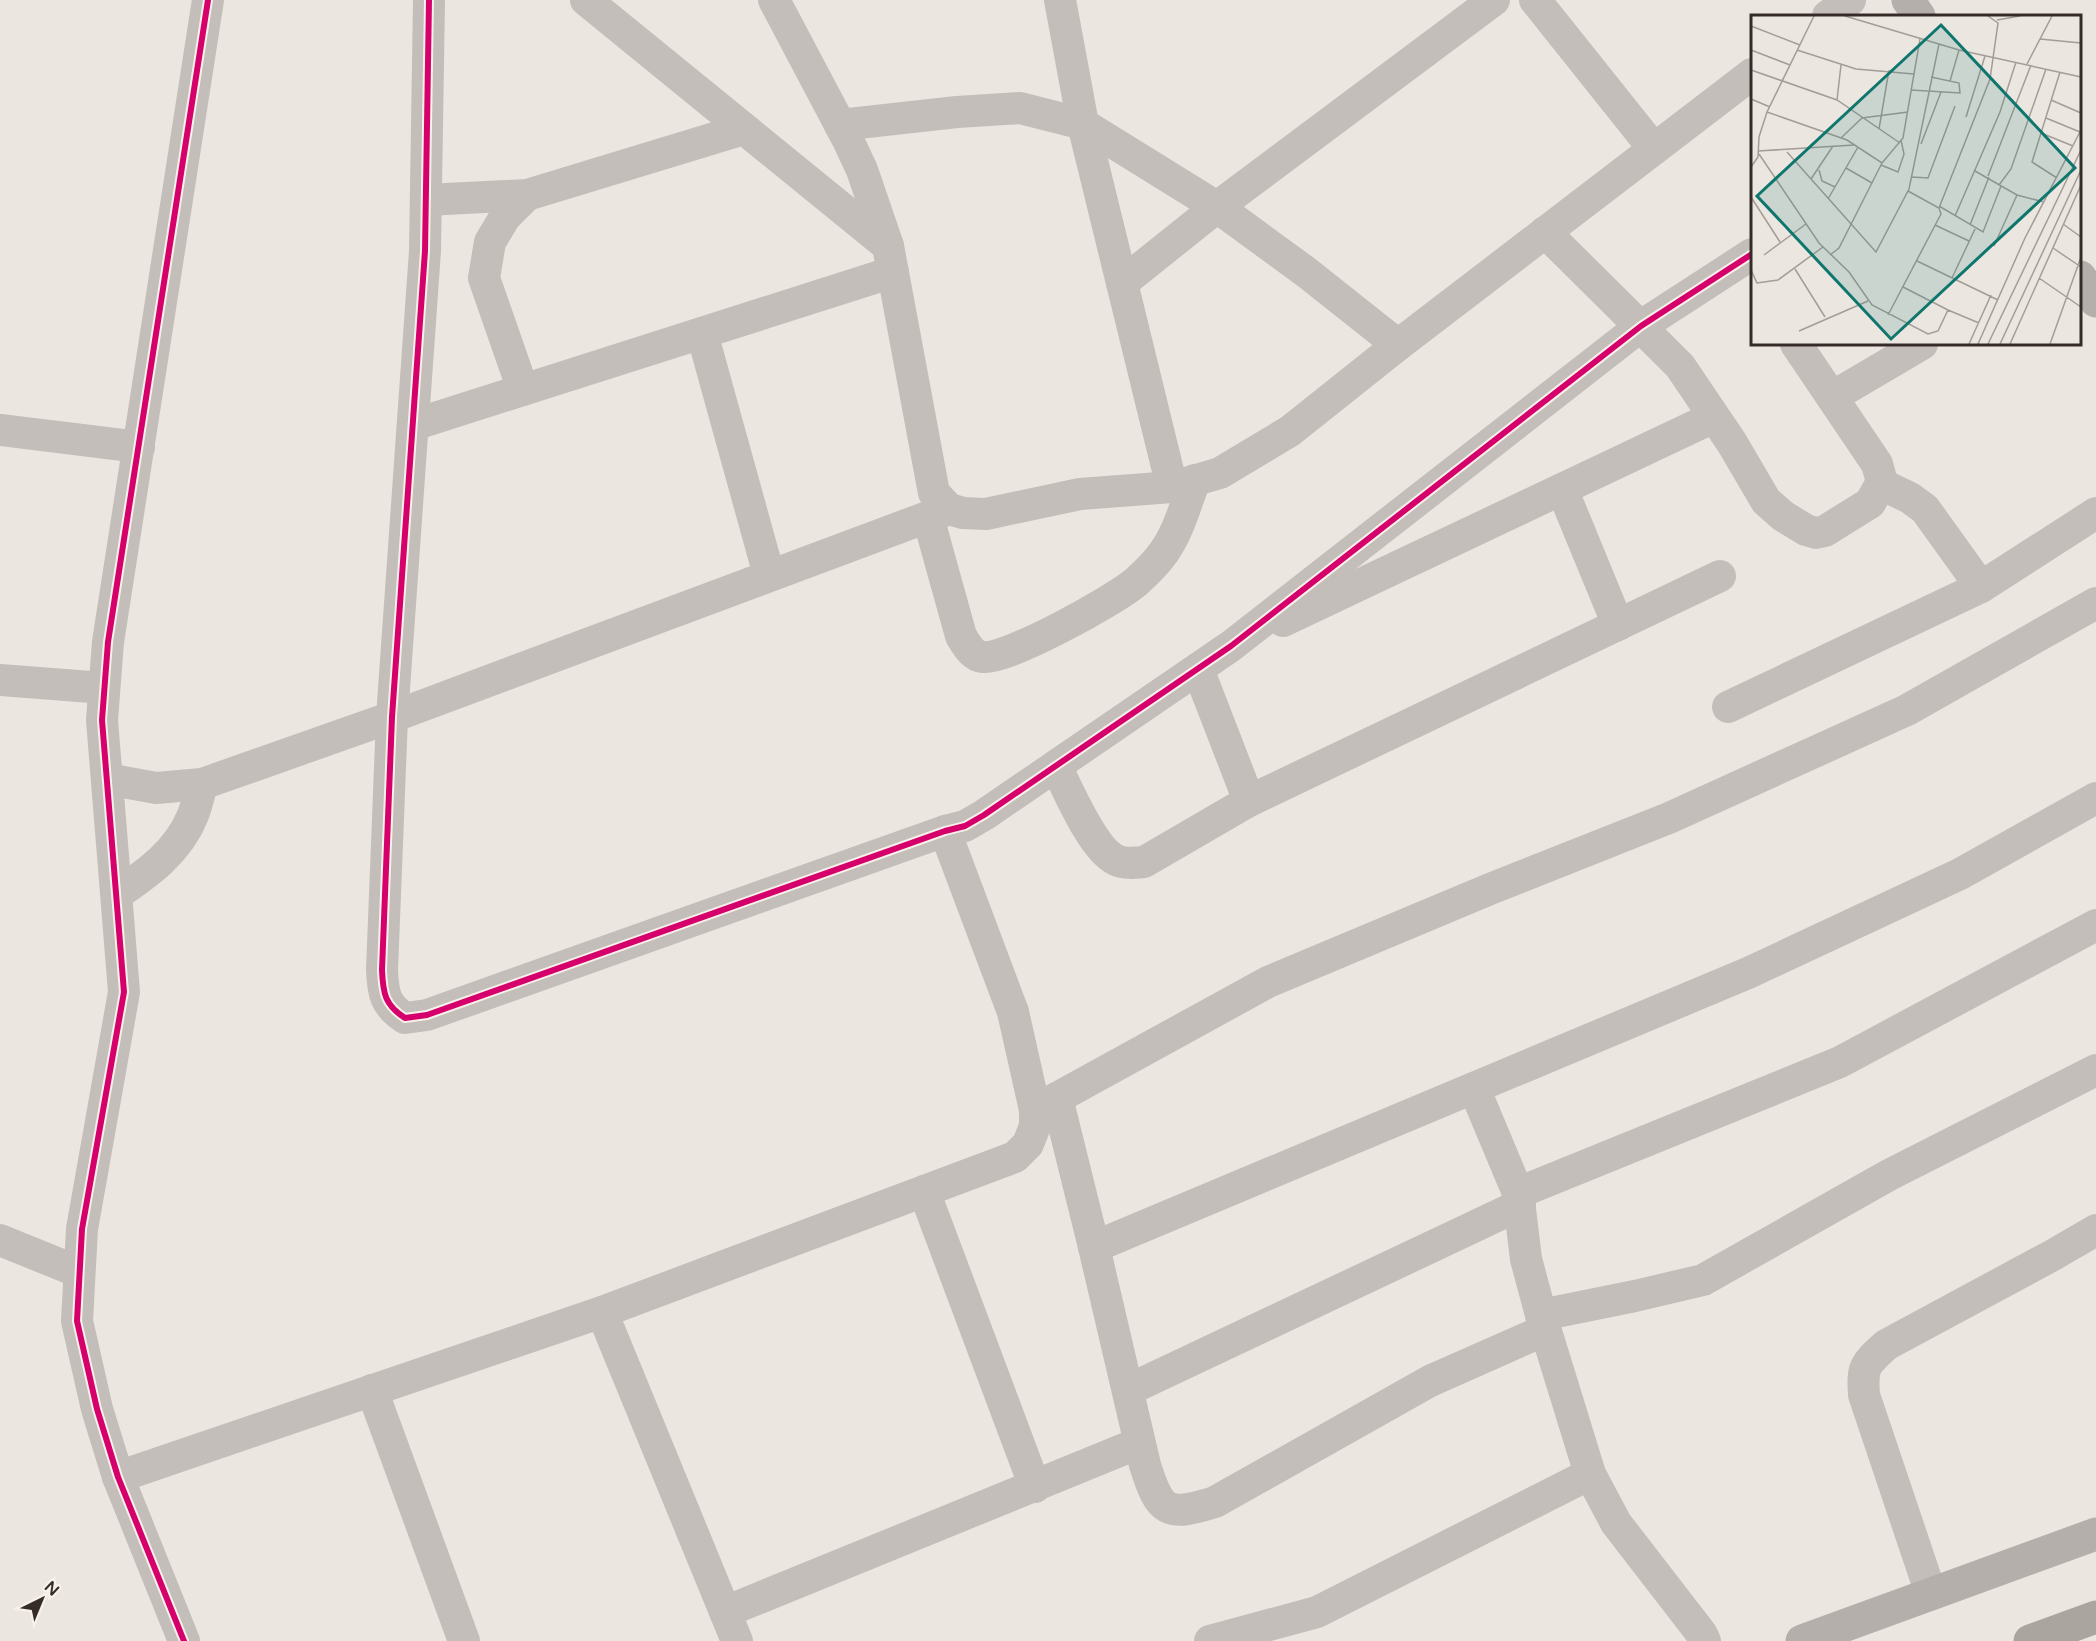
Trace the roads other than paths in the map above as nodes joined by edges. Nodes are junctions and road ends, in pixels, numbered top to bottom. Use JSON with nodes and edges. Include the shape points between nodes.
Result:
{"nodes":[{"id":1,"x":208,"y":0,"type":"edge"},
{"id":2,"x":429,"y":0,"type":"edge"},
{"id":3,"x":586,"y":0,"type":"edge"},
{"id":4,"x":774,"y":0,"type":"edge"},
{"id":5,"x":1060,"y":0,"type":"edge"},
{"id":6,"x":1494,"y":0,"type":"edge"},
{"id":7,"x":1535,"y":0,"type":"edge"},
{"id":8,"x":1850,"y":0,"type":"edge"},
{"id":9,"x":1908,"y":0,"type":"edge"},
{"id":10,"x":1829,"y":15,"type":"edge"},
{"id":11,"x":1918,"y":15,"type":"edge"},
{"id":12,"x":1751,"y":75,"type":"edge"},
{"id":13,"x":1083,"y":124,"type":"junction"},
{"id":14,"x":840,"y":125,"type":"junction"},
{"id":15,"x":744,"y":129,"type":"junction"},
{"id":16,"x":1654,"y":149,"type":"junction"},
{"id":17,"x":527,"y":195,"type":"junction"},
{"id":18,"x":426,"y":200,"type":"junction"},
{"id":19,"x":1217,"y":207,"type":"junction"},
{"id":20,"x":1545,"y":232,"type":"junction"},
{"id":21,"x":891,"y":259,"type":"junction"},
{"id":22,"x":1749,"y":264,"type":"edge"},
{"id":23,"x":2081,"y":280,"type":"edge"},
{"id":24,"x":1122,"y":283,"type":"junction"},
{"id":25,"x":2096,"y":301,"type":"edge"},
{"id":26,"x":1641,"y":326,"type":"junction"},
{"id":27,"x":702,"y":333,"type":"junction"},
{"id":28,"x":1398,"y":345,"type":"junction"},
{"id":29,"x":1797,"y":345,"type":"edge"},
{"id":30,"x":1920,"y":345,"type":"edge"},
{"id":31,"x":523,"y":390,"type":"junction"},
{"id":32,"x":1832,"y":397,"type":"junction"},
{"id":33,"x":1714,"y":417,"type":"junction"},
{"id":34,"x":413,"y":425,"type":"junction"},
{"id":35,"x":0,"y":430,"type":"edge"},
{"id":36,"x":139,"y":447,"type":"junction"},
{"id":37,"x":1183,"y":483,"type":"junction"},
{"id":38,"x":1881,"y":483,"type":"junction"},
{"id":39,"x":1562,"y":489,"type":"junction"},
{"id":40,"x":938,"y":513,"type":"junction"},
{"id":41,"x":2096,"y":513,"type":"edge"},
{"id":42,"x":769,"y":575,"type":"junction"},
{"id":43,"x":1720,"y":576,"type":"dead end"},
{"id":44,"x":1981,"y":587,"type":"junction"},
{"id":45,"x":2096,"y":603,"type":"edge"},
{"id":46,"x":1618,"y":625,"type":"junction"},
{"id":47,"x":1231,"y":646,"type":"junction"},
{"id":48,"x":1198,"y":669,"type":"junction"},
{"id":49,"x":0,"y":680,"type":"edge"},
{"id":50,"x":104,"y":688,"type":"junction"},
{"id":51,"x":1728,"y":707,"type":"dead end"},
{"id":52,"x":393,"y":717,"type":"junction"},
{"id":53,"x":1056,"y":766,"type":"junction"},
{"id":54,"x":107,"y":779,"type":"junction"},
{"id":55,"x":202,"y":784,"type":"junction"},
{"id":56,"x":2096,"y":798,"type":"edge"},
{"id":57,"x":1249,"y":801,"type":"junction"},
{"id":58,"x":945,"y":831,"type":"junction"},
{"id":59,"x":117,"y":894,"type":"junction"},
{"id":60,"x":2096,"y":924,"type":"edge"},
{"id":61,"x":2096,"y":1070,"type":"edge"},
{"id":62,"x":1474,"y":1088,"type":"junction"},
{"id":63,"x":1046,"y":1104,"type":"junction"},
{"id":64,"x":924,"y":1191,"type":"junction"},
{"id":65,"x":1519,"y":1199,"type":"junction"},
{"id":66,"x":2093,"y":1239,"type":"edge"},
{"id":67,"x":0,"y":1240,"type":"edge"},
{"id":68,"x":1094,"y":1247,"type":"junction"},
{"id":69,"x":79,"y":1272,"type":"junction"},
{"id":70,"x":602,"y":1312,"type":"junction"},
{"id":71,"x":1543,"y":1322,"type":"junction"},
{"id":72,"x":1128,"y":1389,"type":"junction"},
{"id":73,"x":372,"y":1390,"type":"junction"},
{"id":74,"x":1139,"y":1443,"type":"junction"},
{"id":75,"x":1590,"y":1474,"type":"junction"},
{"id":76,"x":118,"y":1477,"type":"junction"},
{"id":77,"x":1035,"y":1487,"type":"junction"},
{"id":78,"x":2096,"y":1534,"type":"edge"},
{"id":79,"x":1932,"y":1594,"type":"junction"},
{"id":80,"x":725,"y":1612,"type":"junction"},
{"id":81,"x":2096,"y":1617,"type":"edge"},
{"id":82,"x":184,"y":1641,"type":"edge"},
{"id":83,"x":464,"y":1641,"type":"edge"},
{"id":84,"x":737,"y":1641,"type":"edge"},
{"id":85,"x":1210,"y":1641,"type":"edge"},
{"id":86,"x":1705,"y":1641,"type":"edge"},
{"id":87,"x":1802,"y":1641,"type":"edge"},
{"id":88,"x":2030,"y":1641,"type":"edge"}],
"edges":[{"from":1,"to":36,"type":"street"},
{"from":2,"to":18,"type":"street"},
{"from":3,"to":15,"type":"street"},
{"from":4,"to":14,"type":"street"},
{"from":5,"to":13,"type":"street"},
{"from":6,"to":19,"type":"street"},
{"from":7,"to":16,"type":"street"},
{"from":8,"to":10,"type":"street"},
{"from":9,"to":11,"type":"street"},
{"from":12,"to":16,"type":"street"},
{"from":13,"to":14,"type":"street","via":[[1020,108]]},
{"from":13,"to":19,"type":"street"},
{"from":13,"to":24,"type":"street"},
{"from":14,"to":21,"type":"street","via":[[862,170]]},
{"from":15,"to":17,"type":"street"},
{"from":15,"to":21,"type":"street"},
{"from":16,"to":20,"type":"street"},
{"from":17,"to":18,"type":"street"},
{"from":17,"to":31,"type":"street","via":[[505,217],[490,242],[484,278]]},
{"from":18,"to":34,"type":"street"},
{"from":19,"to":24,"type":"street"},
{"from":19,"to":28,"type":"street"},
{"from":20,"to":26,"type":"street"},
{"from":20,"to":28,"type":"street"},
{"from":21,"to":27,"type":"street"},
{"from":21,"to":40,"type":"street"},
{"from":22,"to":26,"type":"street"},
{"from":23,"to":25,"type":"street"},
{"from":24,"to":37,"type":"street"},
{"from":26,"to":33,"type":"street","via":[[1680,366]]},
{"from":26,"to":47,"type":"street"},
{"from":27,"to":31,"type":"street"},
{"from":27,"to":42,"type":"street"},
{"from":28,"to":37,"type":"street","via":[[1290,431],[1220,473]]},
{"from":29,"to":32,"type":"street"},
{"from":30,"to":32,"type":"street"},
{"from":31,"to":34,"type":"street"},
{"from":32,"to":38,"type":"street","via":[[1876,464]]},
{"from":33,"to":38,"type":"street","via":[[1766,501],[1806,530],[1825,531],[1848,518],[1870,504]]},
{"from":33,"to":39,"type":"street"},
{"from":34,"to":52,"type":"street"},
{"from":35,"to":36,"type":"street"},
{"from":36,"to":50,"type":"street"},
{"from":37,"to":40,"type":"street","via":[[1080,494],[986,514]]},
{"from":37,"to":40,"type":"street","via":[[1180,520],[1164,552],[1135,583],[1098,606],[993,657],[980,657],[961,636]]},
{"from":38,"to":44,"type":"street","via":[[1925,509]]},
{"from":39,"to":46,"type":"street"},
{"from":39,"to":47,"type":"street"},
{"from":40,"to":42,"type":"street"},
{"from":41,"to":44,"type":"street"},
{"from":42,"to":52,"type":"street"},
{"from":43,"to":46,"type":"street"},
{"from":44,"to":51,"type":"street"},
{"from":45,"to":63,"type":"street","via":[[1907,710],[1668,818],[1268,981]]},
{"from":46,"to":57,"type":"street"},
{"from":47,"to":48,"type":"street"},
{"from":48,"to":53,"type":"street"},
{"from":48,"to":57,"type":"street"},
{"from":49,"to":50,"type":"street"},
{"from":50,"to":54,"type":"street","via":[[102,720]]},
{"from":52,"to":55,"type":"street"},
{"from":52,"to":58,"type":"street","via":[[381,970],[382,991],[393,1010],[405,1018],[427,1015]]},
{"from":53,"to":57,"type":"street","via":[[1096,843],[1117,861],[1143,862]]},
{"from":53,"to":58,"type":"street","via":[[965,826]]},
{"from":54,"to":55,"type":"street","via":[[156,788]]},
{"from":54,"to":59,"type":"street"},
{"from":55,"to":59,"type":"street","via":[[193,816],[176,844],[154,870]]},
{"from":56,"to":62,"type":"street","via":[[1960,874],[1748,973]]},
{"from":58,"to":63,"type":"street"},
{"from":59,"to":69,"type":"street","via":[[124,992],[82,1229]]},
{"from":60,"to":65,"type":"street","via":[[1840,1062]]},
{"from":61,"to":71,"type":"street","via":[[1889,1175],[1703,1280]]},
{"from":62,"to":65,"type":"street"},
{"from":62,"to":68,"type":"street"},
{"from":63,"to":64,"type":"street","via":[[1028,1144],[1015,1157]]},
{"from":63,"to":68,"type":"street"},
{"from":64,"to":70,"type":"street"},
{"from":64,"to":77,"type":"street"},
{"from":65,"to":71,"type":"street","via":[[1526,1259]]},
{"from":65,"to":72,"type":"street"},
{"from":66,"to":79,"type":"street","via":[[1886,1345],[1869,1360],[1863,1374],[1864,1395]]},
{"from":67,"to":69,"type":"street"},
{"from":68,"to":72,"type":"street"},
{"from":69,"to":76,"type":"street","via":[[77,1321],[97,1409]]},
{"from":70,"to":73,"type":"street"},
{"from":70,"to":80,"type":"street"},
{"from":71,"to":74,"type":"street","via":[[1215,1502],[1189,1510],[1173,1510],[1160,1502]]},
{"from":71,"to":75,"type":"street"},
{"from":72,"to":74,"type":"street"},
{"from":73,"to":76,"type":"street"},
{"from":73,"to":83,"type":"street"},
{"from":74,"to":77,"type":"street"},
{"from":75,"to":85,"type":"street","via":[[1317,1612]]},
{"from":75,"to":86,"type":"street","via":[[1616,1523]]},
{"from":76,"to":82,"type":"street"},
{"from":77,"to":80,"type":"street"},
{"from":78,"to":79,"type":"street"},
{"from":79,"to":87,"type":"street"},
{"from":80,"to":84,"type":"street"},
{"from":81,"to":88,"type":"highway"}]}
